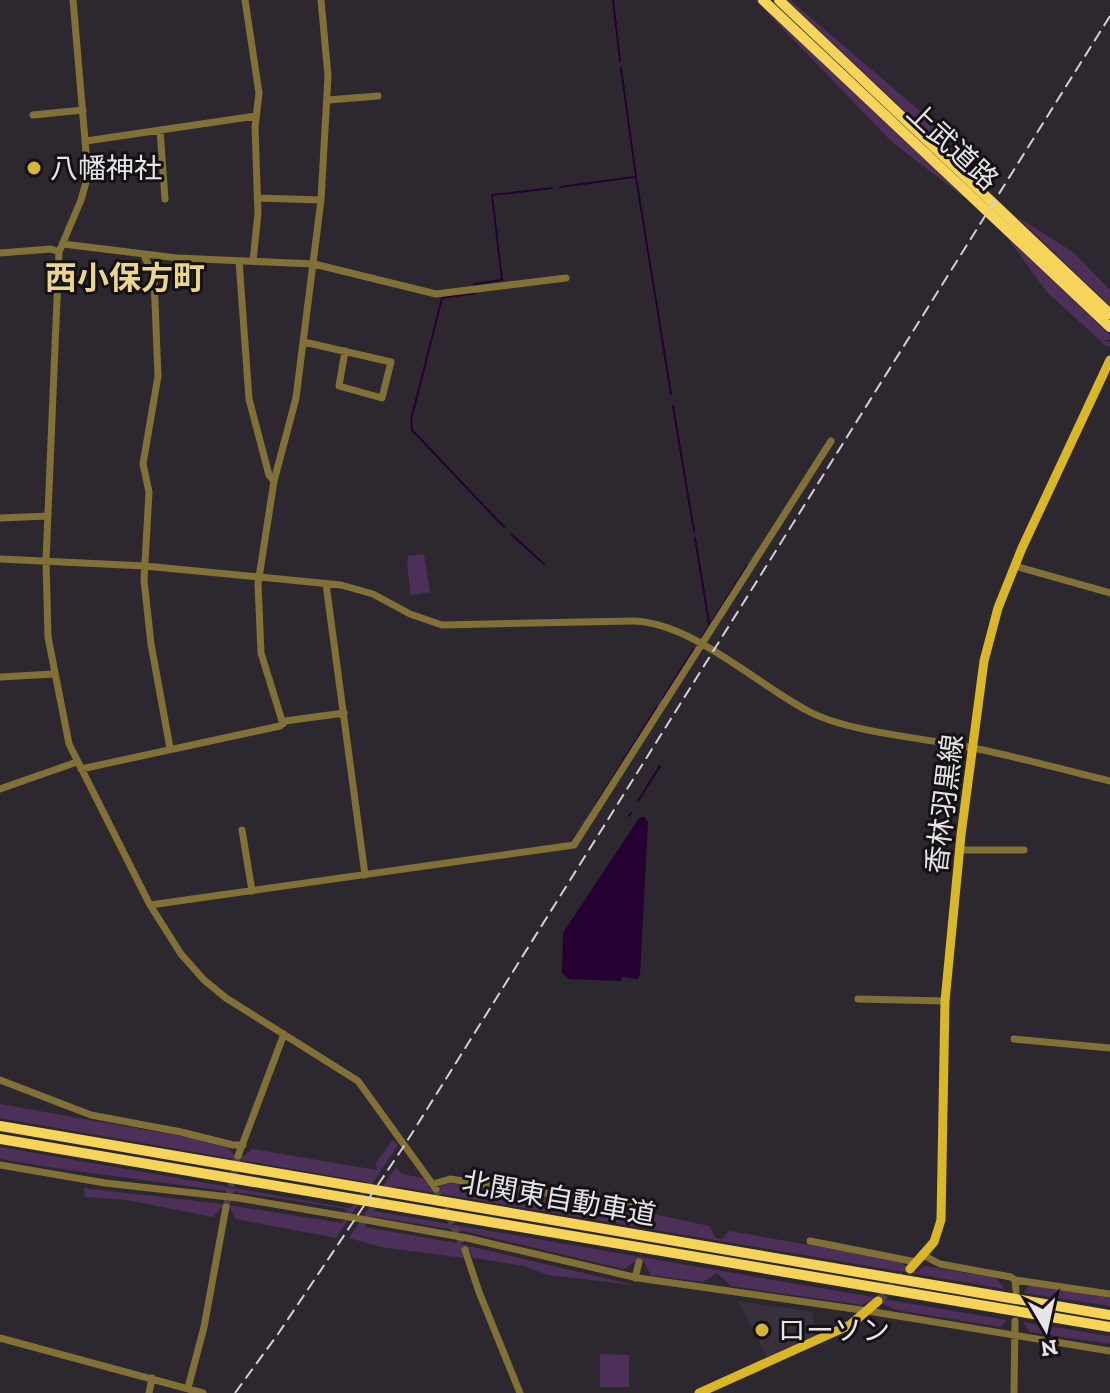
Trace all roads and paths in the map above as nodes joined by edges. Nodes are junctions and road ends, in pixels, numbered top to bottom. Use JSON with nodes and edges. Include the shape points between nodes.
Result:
{"nodes":[{"id":1,"x":73,"y":0,"type":"edge"},
{"id":2,"x":245,"y":0,"type":"edge"},
{"id":3,"x":321,"y":0,"type":"edge"},
{"id":4,"x":763,"y":0,"type":"edge"},
{"id":5,"x":779,"y":0,"type":"edge"},
{"id":6,"x":378,"y":96,"type":"dead end"},
{"id":7,"x":328,"y":100,"type":"junction"},
{"id":8,"x":83,"y":110,"type":"junction"},
{"id":9,"x":33,"y":115,"type":"dead end"},
{"id":10,"x":256,"y":116,"type":"junction"},
{"id":11,"x":160,"y":130,"type":"junction"},
{"id":12,"x":86,"y":141,"type":"junction"},
{"id":13,"x":980,"y":197,"type":"junction"},
{"id":14,"x":257,"y":198,"type":"junction"},
{"id":15,"x":165,"y":199,"type":"dead end"},
{"id":16,"x":321,"y":200,"type":"junction"},
{"id":17,"x":1000,"y":216,"type":"junction"},
{"id":18,"x":61,"y":248,"type":"junction"},
{"id":19,"x":0,"y":253,"type":"edge"},
{"id":20,"x":144,"y":255,"type":"junction"},
{"id":21,"x":239,"y":261,"type":"junction"},
{"id":22,"x":253,"y":261,"type":"junction"},
{"id":23,"x":314,"y":264,"type":"junction"},
{"id":24,"x":566,"y":278,"type":"dead end"},
{"id":25,"x":1110,"y":314,"type":"edge"},
{"id":26,"x":1110,"y":327,"type":"edge"},
{"id":27,"x":304,"y":342,"type":"junction"},
{"id":28,"x":345,"y":351,"type":"junction"},
{"id":29,"x":1110,"y":360,"type":"edge"},
{"id":30,"x":831,"y":441,"type":"dead end"},
{"id":31,"x":274,"y":481,"type":"junction"},
{"id":32,"x":48,"y":516,"type":"junction"},
{"id":33,"x":0,"y":518,"type":"edge"},
{"id":34,"x":0,"y":559,"type":"edge"},
{"id":35,"x":46,"y":561,"type":"junction"},
{"id":36,"x":145,"y":566,"type":"junction"},
{"id":37,"x":1015,"y":566,"type":"junction"},
{"id":38,"x":259,"y":576,"type":"junction"},
{"id":39,"x":326,"y":584,"type":"junction"},
{"id":40,"x":1110,"y":593,"type":"edge"},
{"id":41,"x":703,"y":645,"type":"junction"},
{"id":42,"x":54,"y":674,"type":"junction"},
{"id":43,"x":0,"y":677,"type":"edge"},
{"id":44,"x":344,"y":713,"type":"junction"},
{"id":45,"x":283,"y":724,"type":"junction"},
{"id":46,"x":170,"y":748,"type":"junction"},
{"id":47,"x":972,"y":748,"type":"junction"},
{"id":48,"x":79,"y":765,"type":"junction"},
{"id":49,"x":1110,"y":781,"type":"edge"},
{"id":50,"x":0,"y":789,"type":"edge"},
{"id":51,"x":242,"y":830,"type":"dead end"},
{"id":52,"x":960,"y":850,"type":"junction"},
{"id":53,"x":1024,"y":850,"type":"dead end"},
{"id":54,"x":365,"y":875,"type":"junction"},
{"id":55,"x":252,"y":891,"type":"junction"},
{"id":56,"x":150,"y":905,"type":"junction"},
{"id":57,"x":858,"y":999,"type":"dead end"},
{"id":58,"x":945,"y":1001,"type":"junction"},
{"id":59,"x":284,"y":1034,"type":"junction"},
{"id":60,"x":1014,"y":1039,"type":"dead end"},
{"id":61,"x":1110,"y":1048,"type":"edge"},
{"id":62,"x":0,"y":1080,"type":"edge"},
{"id":63,"x":0,"y":1126,"type":"edge"},
{"id":64,"x":0,"y":1139,"type":"edge"},
{"id":65,"x":243,"y":1145,"type":"junction"},
{"id":66,"x":238,"y":1156,"type":"tunnel mouth"},
{"id":67,"x":0,"y":1165,"type":"edge"},
{"id":68,"x":226,"y":1207,"type":"tunnel mouth"},
{"id":69,"x":640,"y":1223,"type":"dead end"},
{"id":70,"x":810,"y":1241,"type":"dead end"},
{"id":71,"x":465,"y":1250,"type":"tunnel mouth"},
{"id":72,"x":639,"y":1262,"type":"dead end"},
{"id":73,"x":916,"y":1262,"type":"junction"},
{"id":74,"x":635,"y":1278,"type":"junction"},
{"id":75,"x":1015,"y":1280,"type":"junction"},
{"id":76,"x":1016,"y":1291,"type":"dead end"},
{"id":77,"x":1110,"y":1294,"type":"edge"},
{"id":78,"x":878,"y":1301,"type":"tunnel mouth"},
{"id":79,"x":868,"y":1311,"type":"junction"},
{"id":80,"x":1110,"y":1315,"type":"edge"},
{"id":81,"x":1015,"y":1321,"type":"dead end"},
{"id":82,"x":1110,"y":1327,"type":"edge"},
{"id":83,"x":1015,"y":1336,"type":"junction"},
{"id":84,"x":0,"y":1338,"type":"edge"},
{"id":85,"x":1110,"y":1351,"type":"edge"},
{"id":86,"x":152,"y":1378,"type":"junction"},
{"id":87,"x":188,"y":1388,"type":"junction"},
{"id":88,"x":149,"y":1393,"type":"edge"},
{"id":89,"x":203,"y":1393,"type":"edge"},
{"id":90,"x":520,"y":1393,"type":"edge"},
{"id":91,"x":699,"y":1393,"type":"edge"},
{"id":92,"x":1014,"y":1393,"type":"edge"}],
"edges":[{"from":1,"to":8,"type":"street"},
{"from":2,"to":10,"type":"street","via":[[259,93]]},
{"from":3,"to":7,"type":"street"},
{"from":4,"to":13,"type":"highway","name":"上武道路"},
{"from":5,"to":13,"type":"highway","name":"上武道路"},
{"from":6,"to":7,"type":"street"},
{"from":7,"to":16,"type":"street"},
{"from":8,"to":9,"type":"street"},
{"from":8,"to":12,"type":"street"},
{"from":10,"to":11,"type":"street"},
{"from":10,"to":14,"type":"street"},
{"from":11,"to":12,"type":"street"},
{"from":11,"to":15,"type":"street"},
{"from":12,"to":18,"type":"street","via":[[88,175]]},
{"from":13,"to":17,"type":"highway","name":"上武道路"},
{"from":14,"to":16,"type":"street"},
{"from":14,"to":22,"type":"street"},
{"from":16,"to":23,"type":"street"},
{"from":17,"to":25,"type":"highway","name":"上武道路"},
{"from":17,"to":26,"type":"highway","name":"上武道路"},
{"from":18,"to":19,"type":"street"},
{"from":18,"to":20,"type":"street"},
{"from":18,"to":32,"type":"street"},
{"from":20,"to":21,"type":"street"},
{"from":20,"to":36,"type":"street","via":[[154,278],[158,376],[143,464],[149,492]]},
{"from":21,"to":22,"type":"street"},
{"from":21,"to":31,"type":"street","via":[[249,399]]},
{"from":22,"to":23,"type":"street"},
{"from":23,"to":24,"type":"street","via":[[439,294]]},
{"from":23,"to":27,"type":"street"},
{"from":27,"to":28,"type":"street"},
{"from":27,"to":31,"type":"street"},
{"from":28,"to":28,"type":"street","via":[[391,362],[382,398],[339,386]]},
{"from":29,"to":37,"type":"main road","name":"香林羽黒線"},
{"from":30,"to":41,"type":"street"},
{"from":31,"to":38,"type":"street"},
{"from":32,"to":33,"type":"street"},
{"from":32,"to":35,"type":"street"},
{"from":34,"to":35,"type":"street"},
{"from":35,"to":36,"type":"street"},
{"from":35,"to":42,"type":"street"},
{"from":36,"to":38,"type":"street"},
{"from":36,"to":46,"type":"street","via":[[151,644]]},
{"from":37,"to":40,"type":"street"},
{"from":37,"to":47,"type":"main road","name":"香林羽黒線","via":[[990,635]]},
{"from":38,"to":39,"type":"street"},
{"from":38,"to":45,"type":"street","via":[[261,653]]},
{"from":39,"to":41,"type":"street","via":[[373,594],[442,625],[638,621],[668,627]]},
{"from":39,"to":44,"type":"street"},
{"from":41,"to":47,"type":"street","via":[[816,715]]},
{"from":41,"to":54,"type":"street","via":[[574,845]]},
{"from":42,"to":43,"type":"street"},
{"from":42,"to":48,"type":"street"},
{"from":44,"to":45,"type":"street"},
{"from":44,"to":54,"type":"street"},
{"from":45,"to":46,"type":"street"},
{"from":46,"to":48,"type":"street"},
{"from":47,"to":49,"type":"street"},
{"from":47,"to":52,"type":"main road","name":"香林羽黒線"},
{"from":48,"to":50,"type":"street"},
{"from":48,"to":56,"type":"street"},
{"from":51,"to":55,"type":"street"},
{"from":52,"to":53,"type":"street"},
{"from":52,"to":58,"type":"main road","name":"香林羽黒線"},
{"from":54,"to":55,"type":"street"},
{"from":55,"to":56,"type":"street"},
{"from":56,"to":59,"type":"street","via":[[204,980]]},
{"from":57,"to":58,"type":"street"},
{"from":58,"to":73,"type":"main road","name":"香林羽黒線","via":[[941,1220],[936,1237]]},
{"from":59,"to":65,"type":"street"},
{"from":59,"to":69,"type":"street","via":[[358,1081],[434,1187],[450,1179],[626,1205],[640,1209]]},
{"from":60,"to":61,"type":"street"},
{"from":62,"to":65,"type":"street","via":[[91,1115]]},
{"from":63,"to":80,"type":"highway","name":"北関東自動車道"},
{"from":64,"to":82,"type":"highway","name":"北関東自動車道"},
{"from":65,"to":66,"type":"street"},
{"from":67,"to":74,"type":"street","via":[[370,1220]]},
{"from":68,"to":87,"type":"street"},
{"from":70,"to":73,"type":"street"},
{"from":71,"to":90,"type":"street"},
{"from":72,"to":74,"type":"street"},
{"from":73,"to":75,"type":"street"},
{"from":74,"to":79,"type":"street"},
{"from":75,"to":76,"type":"street"},
{"from":75,"to":77,"type":"street"},
{"from":78,"to":79,"type":"main road"},
{"from":79,"to":83,"type":"street"},
{"from":79,"to":91,"type":"main road","via":[[850,1325]]},
{"from":81,"to":83,"type":"street"},
{"from":83,"to":85,"type":"street"},
{"from":83,"to":92,"type":"street"},
{"from":84,"to":86,"type":"street"},
{"from":86,"to":87,"type":"street"},
{"from":86,"to":88,"type":"street"},
{"from":87,"to":89,"type":"street"}]}
